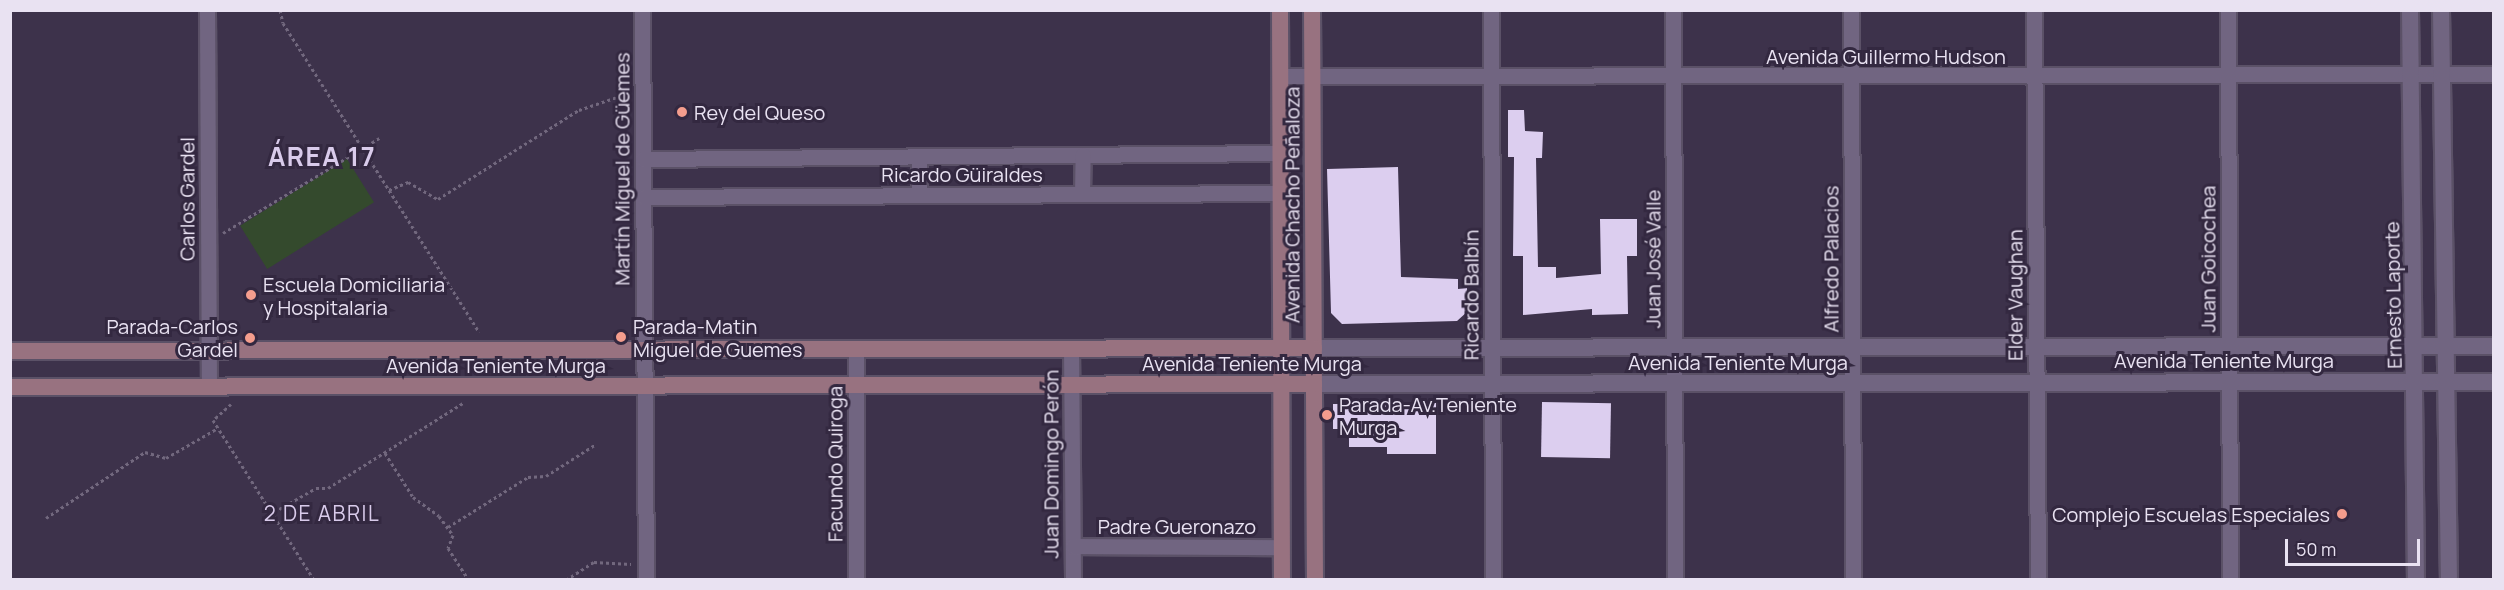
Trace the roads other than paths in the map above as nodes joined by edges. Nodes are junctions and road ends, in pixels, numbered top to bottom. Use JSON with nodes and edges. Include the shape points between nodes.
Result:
{"nodes":[{"id":1,"x":207,"y":10,"type":"edge"},
{"id":2,"x":642,"y":10,"type":"edge"},
{"id":3,"x":1280,"y":10,"type":"edge"},
{"id":4,"x":1312,"y":10,"type":"edge"},
{"id":5,"x":1491,"y":10,"type":"edge"},
{"id":6,"x":1673,"y":10,"type":"edge"},
{"id":7,"x":1851,"y":10,"type":"edge"},
{"id":8,"x":2034,"y":10,"type":"edge"},
{"id":9,"x":2228,"y":10,"type":"edge"},
{"id":10,"x":2410,"y":10,"type":"edge"},
{"id":11,"x":2441,"y":10,"type":"edge"},
{"id":12,"x":2409,"y":73,"type":"junction"},
{"id":13,"x":2440,"y":74,"type":"junction"},
{"id":14,"x":2493,"y":74,"type":"edge"},
{"id":15,"x":2229,"y":75,"type":"junction"},
{"id":16,"x":1280,"y":76,"type":"junction"},
{"id":17,"x":1312,"y":76,"type":"junction"},
{"id":18,"x":2035,"y":76,"type":"junction"},
{"id":19,"x":1491,"y":77,"type":"junction"},
{"id":20,"x":1673,"y":77,"type":"junction"},
{"id":21,"x":1851,"y":77,"type":"junction"},
{"id":22,"x":1280,"y":153,"type":"junction"},
{"id":23,"x":1083,"y":155,"type":"junction"},
{"id":24,"x":919,"y":156,"type":"junction"},
{"id":25,"x":643,"y":159,"type":"junction"},
{"id":26,"x":1280,"y":193,"type":"junction"},
{"id":27,"x":1082,"y":194,"type":"junction"},
{"id":28,"x":919,"y":195,"type":"junction"},
{"id":29,"x":644,"y":197,"type":"junction"},
{"id":30,"x":2416,"y":346,"type":"junction"},
{"id":31,"x":2444,"y":346,"type":"junction"},
{"id":32,"x":2493,"y":346,"type":"edge"},
{"id":33,"x":1674,"y":347,"type":"junction"},
{"id":34,"x":1852,"y":347,"type":"junction"},
{"id":35,"x":2037,"y":347,"type":"junction"},
{"id":36,"x":2229,"y":347,"type":"junction"},
{"id":37,"x":1071,"y":348,"type":"junction"},
{"id":38,"x":1280,"y":348,"type":"junction"},
{"id":39,"x":1314,"y":348,"type":"junction"},
{"id":40,"x":1492,"y":348,"type":"junction"},
{"id":41,"x":856,"y":349,"type":"junction"},
{"id":42,"x":645,"y":350,"type":"junction"},
{"id":43,"x":10,"y":351,"type":"edge"},
{"id":44,"x":209,"y":351,"type":"junction"},
{"id":45,"x":2229,"y":380,"type":"junction"},
{"id":46,"x":2037,"y":381,"type":"junction"},
{"id":47,"x":2445,"y":382,"type":"junction"},
{"id":48,"x":2493,"y":382,"type":"edge"},
{"id":49,"x":1674,"y":383,"type":"junction"},
{"id":50,"x":1852,"y":383,"type":"junction"},
{"id":51,"x":2416,"y":383,"type":"junction"},
{"id":52,"x":1281,"y":384,"type":"junction"},
{"id":53,"x":1314,"y":384,"type":"junction"},
{"id":54,"x":1492,"y":384,"type":"junction"},
{"id":55,"x":856,"y":385,"type":"junction"},
{"id":56,"x":1072,"y":385,"type":"junction"},
{"id":57,"x":645,"y":386,"type":"junction"},
{"id":58,"x":10,"y":387,"type":"edge"},
{"id":59,"x":209,"y":387,"type":"junction"},
{"id":60,"x":1072,"y":546,"type":"junction"},
{"id":61,"x":1281,"y":547,"type":"junction"},
{"id":62,"x":646,"y":572,"type":"edge"},
{"id":63,"x":856,"y":579,"type":"edge"},
{"id":64,"x":1073,"y":579,"type":"edge"},
{"id":65,"x":1282,"y":579,"type":"edge"},
{"id":66,"x":1315,"y":579,"type":"edge"},
{"id":67,"x":1492,"y":579,"type":"edge"},
{"id":68,"x":1675,"y":579,"type":"edge"},
{"id":69,"x":1853,"y":579,"type":"edge"},
{"id":70,"x":2038,"y":579,"type":"edge"},
{"id":71,"x":2230,"y":579,"type":"edge"},
{"id":72,"x":2416,"y":579,"type":"edge"},
{"id":73,"x":2449,"y":579,"type":"edge"}],
"edges":[{"from":1,"to":44,"type":"street","name":"Carlos Gardel"},
{"from":2,"to":25,"type":"street","name":"Martín Miguel de Güemes"},
{"from":3,"to":16,"type":"main road","name":"Avenida Chacho Peñaloza"},
{"from":4,"to":17,"type":"main road","name":"Avenida Chacho Peñaloza"},
{"from":5,"to":19,"type":"street","name":"Ricardo Balbín"},
{"from":6,"to":20,"type":"street","name":"Juan José Valle"},
{"from":7,"to":21,"type":"street","name":"Alfredo Palacios"},
{"from":8,"to":18,"type":"street","name":"Elder Vaughan"},
{"from":9,"to":15,"type":"street","name":"Juan Goicochea"},
{"from":10,"to":12,"type":"street","name":"Ernesto Laporte"},
{"from":11,"to":13,"type":"street"},
{"from":12,"to":13,"type":"street","name":"Avenida Guillermo Hudson"},
{"from":12,"to":15,"type":"street","name":"Avenida Guillermo Hudson"},
{"from":12,"to":30,"type":"street","name":"Ernesto Laporte"},
{"from":13,"to":14,"type":"street","name":"Avenida Guillermo Hudson"},
{"from":13,"to":31,"type":"street"},
{"from":15,"to":18,"type":"street","name":"Avenida Guillermo Hudson"},
{"from":15,"to":36,"type":"street","name":"Juan Goicochea"},
{"from":16,"to":17,"type":"street","name":"Avenida Guillermo Hudson"},
{"from":16,"to":22,"type":"main road","name":"Avenida Chacho Peñaloza"},
{"from":17,"to":19,"type":"street","name":"Avenida Guillermo Hudson"},
{"from":17,"to":39,"type":"main road","name":"Avenida Chacho Peñaloza"},
{"from":18,"to":21,"type":"street","name":"Avenida Guillermo Hudson"},
{"from":18,"to":35,"type":"street","name":"Elder Vaughan"},
{"from":19,"to":20,"type":"street","name":"Avenida Guillermo Hudson"},
{"from":19,"to":40,"type":"street","name":"Ricardo Balbín"},
{"from":20,"to":21,"type":"street","name":"Avenida Guillermo Hudson"},
{"from":20,"to":33,"type":"street","name":"Juan José Valle"},
{"from":21,"to":34,"type":"street","name":"Alfredo Palacios"},
{"from":22,"to":23,"type":"street","name":"Ricardo Güiraldes"},
{"from":22,"to":26,"type":"main road","name":"Avenida Chacho Peñaloza"},
{"from":23,"to":24,"type":"street","name":"Ricardo Güiraldes"},
{"from":23,"to":27,"type":"street"},
{"from":24,"to":25,"type":"street","name":"Ricardo Güiraldes"},
{"from":24,"to":28,"type":"street"},
{"from":25,"to":29,"type":"street","name":"Martín Miguel de Güemes"},
{"from":26,"to":27,"type":"street","name":"Ricardo Güiraldes"},
{"from":26,"to":38,"type":"main road","name":"Avenida Chacho Peñaloza"},
{"from":27,"to":28,"type":"street","name":"Ricardo Güiraldes"},
{"from":28,"to":29,"type":"street","name":"Ricardo Güiraldes"},
{"from":29,"to":42,"type":"street","name":"Martín Miguel de Güemes"},
{"from":30,"to":31,"type":"street","name":"Avenida Teniente Murga"},
{"from":30,"to":36,"type":"street","name":"Avenida Teniente Murga"},
{"from":30,"to":51,"type":"street","name":"Ernesto Laporte"},
{"from":31,"to":32,"type":"street","name":"Avenida Teniente Murga"},
{"from":31,"to":47,"type":"street"},
{"from":33,"to":34,"type":"street","name":"Avenida Teniente Murga"},
{"from":33,"to":40,"type":"street","name":"Avenida Teniente Murga"},
{"from":33,"to":49,"type":"street","name":"Juan José Valle"},
{"from":34,"to":35,"type":"street","name":"Avenida Teniente Murga"},
{"from":34,"to":50,"type":"street","name":"Alfredo Palacios"},
{"from":35,"to":36,"type":"street","name":"Avenida Teniente Murga"},
{"from":35,"to":46,"type":"street","name":"Elder Vaughan"},
{"from":36,"to":45,"type":"street","name":"Juan Goicochea"},
{"from":37,"to":38,"type":"main road","name":"Avenida Teniente Murga"},
{"from":37,"to":41,"type":"main road","name":"Avenida Teniente Murga"},
{"from":37,"to":56,"type":"street","name":"Juan Domingo Perón"},
{"from":38,"to":39,"type":"main road","name":"Avenida Teniente Murga"},
{"from":38,"to":52,"type":"main road","name":"Avenida Chacho Peñaloza"},
{"from":39,"to":40,"type":"street","name":"Avenida Teniente Murga"},
{"from":39,"to":53,"type":"main road","name":"Avenida Chacho Peñaloza"},
{"from":40,"to":54,"type":"street","name":"Ricardo Balbín"},
{"from":41,"to":42,"type":"main road","name":"Avenida Teniente Murga"},
{"from":41,"to":55,"type":"street","name":"Facundo Quiroga"},
{"from":42,"to":44,"type":"main road","name":"Avenida Teniente Murga"},
{"from":42,"to":57,"type":"street","name":"Martín Miguel de Güemes"},
{"from":43,"to":44,"type":"main road","name":"Avenida Teniente Murga"},
{"from":44,"to":59,"type":"street","name":"Carlos Gardel"},
{"from":45,"to":46,"type":"street","name":"Avenida Teniente Murga"},
{"from":45,"to":51,"type":"street","name":"Avenida Teniente Murga"},
{"from":45,"to":71,"type":"street","name":"Juan Goicochea"},
{"from":46,"to":50,"type":"street","name":"Avenida Teniente Murga"},
{"from":46,"to":70,"type":"street","name":"Elder Vaughan"},
{"from":47,"to":48,"type":"street","name":"Avenida Teniente Murga"},
{"from":47,"to":51,"type":"street","name":"Avenida Teniente Murga"},
{"from":47,"to":73,"type":"street"},
{"from":49,"to":50,"type":"street","name":"Avenida Teniente Murga"},
{"from":49,"to":54,"type":"street","name":"Avenida Teniente Murga"},
{"from":49,"to":68,"type":"street","name":"Juan José Valle"},
{"from":50,"to":69,"type":"street","name":"Alfredo Palacios"},
{"from":51,"to":72,"type":"street","name":"Ernesto Laporte"},
{"from":52,"to":53,"type":"main road","name":"Avenida Teniente Murga"},
{"from":52,"to":56,"type":"main road","name":"Avenida Teniente Murga"},
{"from":52,"to":61,"type":"main road","name":"Avenida Chacho Peñaloza"},
{"from":53,"to":54,"type":"street","name":"Avenida Teniente Murga"},
{"from":53,"to":66,"type":"main road","name":"Avenida Chacho Peñaloza"},
{"from":54,"to":67,"type":"street","name":"Ricardo Balbín"},
{"from":55,"to":56,"type":"main road","name":"Avenida Teniente Murga"},
{"from":55,"to":57,"type":"main road","name":"Avenida Teniente Murga"},
{"from":55,"to":63,"type":"street","name":"Facundo Quiroga"},
{"from":56,"to":60,"type":"street","name":"Juan Domingo Perón"},
{"from":57,"to":59,"type":"main road","name":"Avenida Teniente Murga"},
{"from":57,"to":62,"type":"street","name":"Martín Miguel de Güemes"},
{"from":58,"to":59,"type":"main road","name":"Avenida Teniente Murga"},
{"from":60,"to":61,"type":"street","name":"Padre Gueronazo"},
{"from":60,"to":64,"type":"street","name":"Juan Domingo Perón"},
{"from":61,"to":65,"type":"main road","name":"Avenida Chacho Peñaloza"}]}
